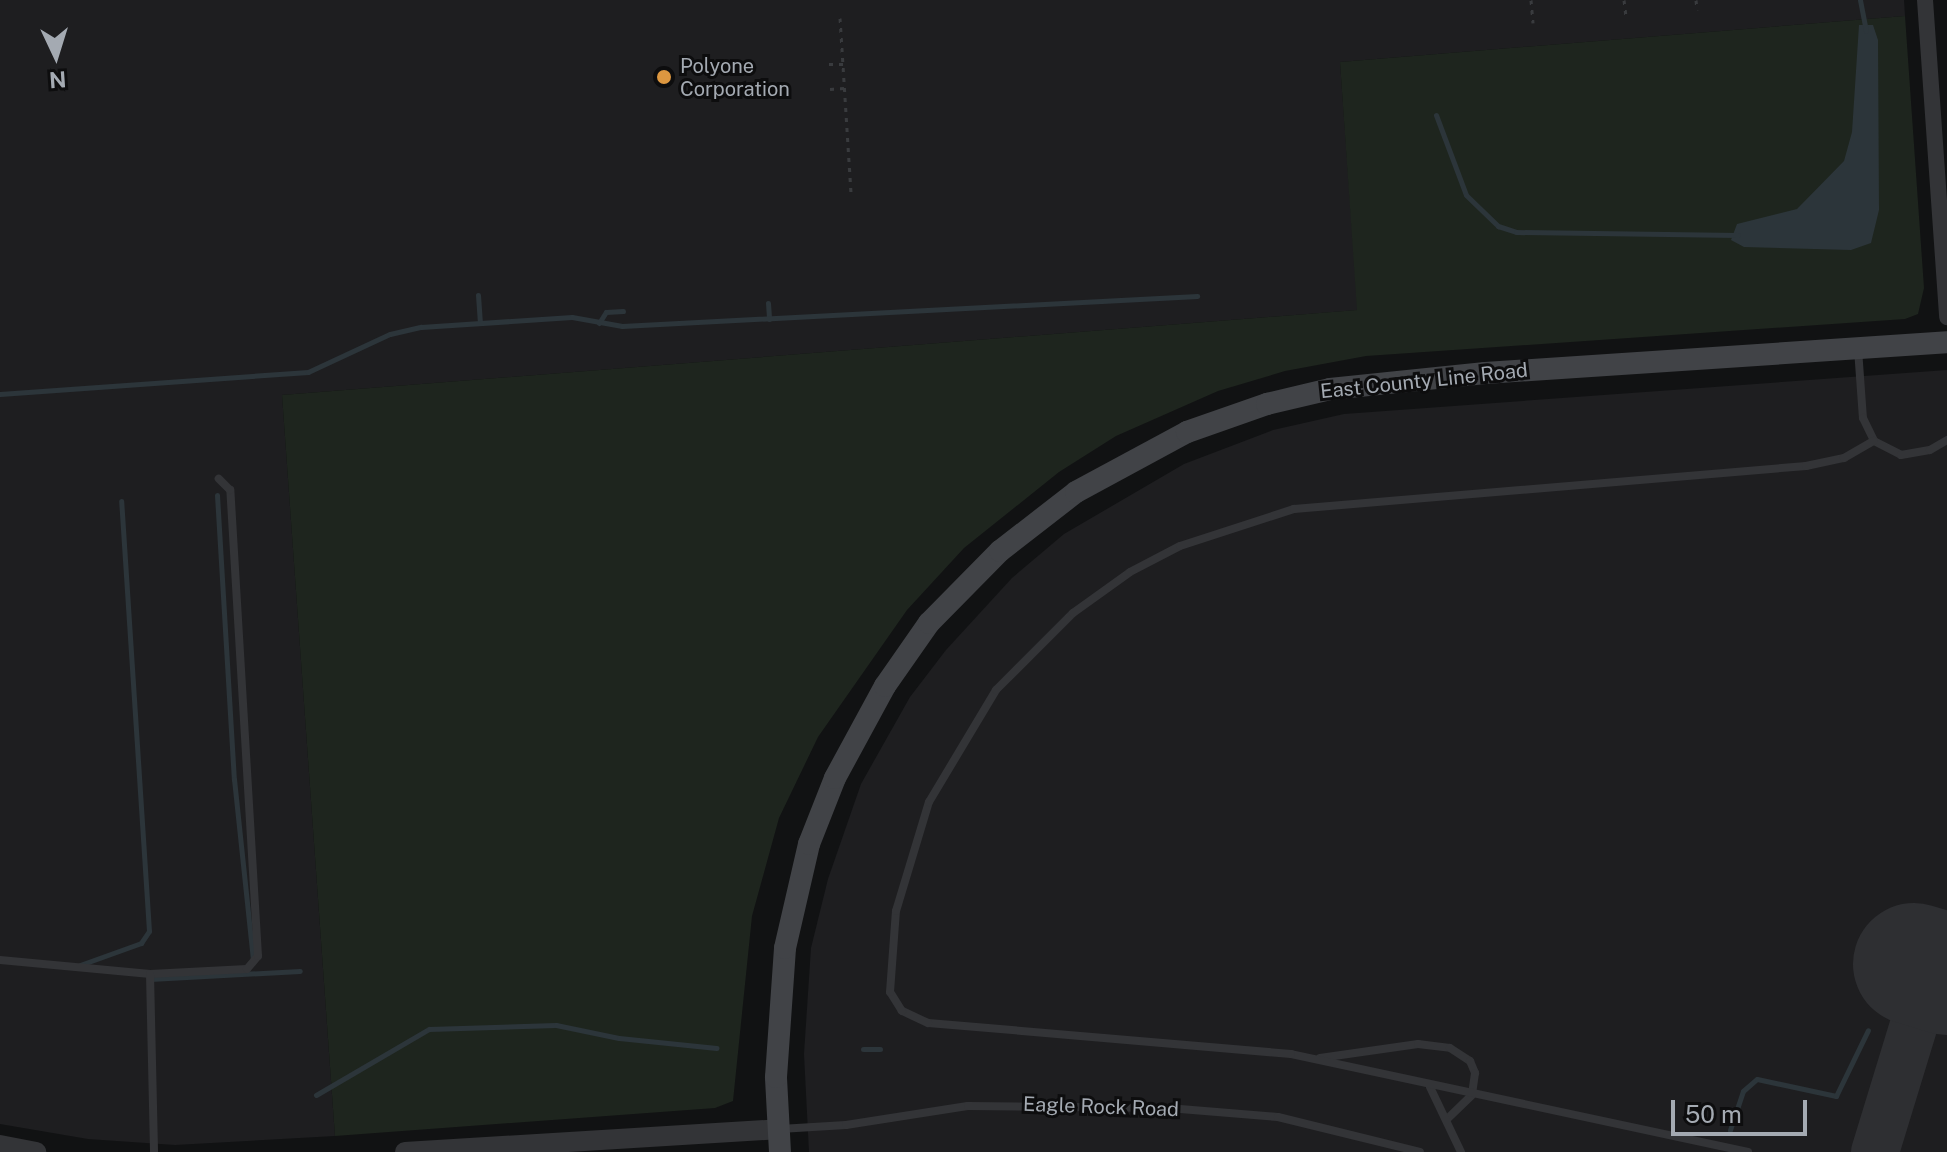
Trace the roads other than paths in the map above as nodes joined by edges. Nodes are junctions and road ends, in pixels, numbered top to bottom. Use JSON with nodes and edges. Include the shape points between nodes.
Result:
{"nodes":[{"id":1,"x":1925,"y":0,"type":"edge"},
{"id":2,"x":1947,"y":317,"type":"edge"},
{"id":3,"x":1947,"y":342,"type":"edge"},
{"id":4,"x":1858,"y":348,"type":"junction"},
{"id":5,"x":1947,"y":440,"type":"edge"},
{"id":6,"x":1874,"y":441,"type":"junction"},
{"id":7,"x":219,"y":479,"type":"dead end"},
{"id":8,"x":0,"y":960,"type":"edge"},
{"id":9,"x":150,"y":974,"type":"junction"},
{"id":10,"x":1315,"y":1059,"type":"junction"},
{"id":11,"x":1430,"y":1087,"type":"junction"},
{"id":12,"x":1472,"y":1095,"type":"junction"},
{"id":13,"x":1447,"y":1119,"type":"junction"},
{"id":14,"x":779,"y":1129,"type":"junction"},
{"id":15,"x":0,"y":1145,"type":"edge"},
{"id":16,"x":36,"y":1152,"type":"edge"},
{"id":17,"x":154,"y":1152,"type":"edge"},
{"id":18,"x":405,"y":1152,"type":"edge"},
{"id":19,"x":780,"y":1152,"type":"edge"},
{"id":20,"x":1420,"y":1152,"type":"edge"},
{"id":21,"x":1461,"y":1152,"type":"edge"},
{"id":22,"x":1748,"y":1152,"type":"edge"}],
"edges":[{"from":1,"to":2,"type":"street"},
{"from":3,"to":4,"type":"main road","name":"East County Line Road"},
{"from":4,"to":6,"type":"lane","via":[[1863,418]]},
{"from":4,"to":14,"type":"main road","name":"East County Line Road","via":[[1369,383],[1267,404],[1187,432],[1100,476],[1023,531],[959,592],[906,655],[835,778],[809,844],[781,978]]},
{"from":5,"to":6,"type":"lane","via":[[1930,450],[1901,455]]},
{"from":6,"to":10,"type":"lane","via":[[1844,458],[1806,466],[1400,498],[1268,515],[1199,538],[1130,572],[1051,631],[1020,663],[976,716],[920,824],[903,879],[889,963],[895,1003],[916,1019],[957,1028],[1235,1045]]},
{"from":7,"to":9,"type":"lane","via":[[230,490],[261,945],[247,969]]},
{"from":8,"to":9,"type":"lane"},
{"from":9,"to":17,"type":"lane"},
{"from":10,"to":11,"type":"lane"},
{"from":10,"to":12,"type":"lane","via":[[1433,1044],[1470,1061],[1475,1073]]},
{"from":11,"to":12,"type":"lane"},
{"from":11,"to":13,"type":"lane"},
{"from":12,"to":13,"type":"lane"},
{"from":12,"to":22,"type":"lane"},
{"from":13,"to":21,"type":"lane"},
{"from":14,"to":18,"type":"street"},
{"from":14,"to":19,"type":"main road","name":"East County Line Road"},
{"from":14,"to":20,"type":"lane","name":"Eagle Rock Road","via":[[846,1125],[968,1106],[1168,1108],[1278,1117]]},
{"from":15,"to":16,"type":"street"}]}
